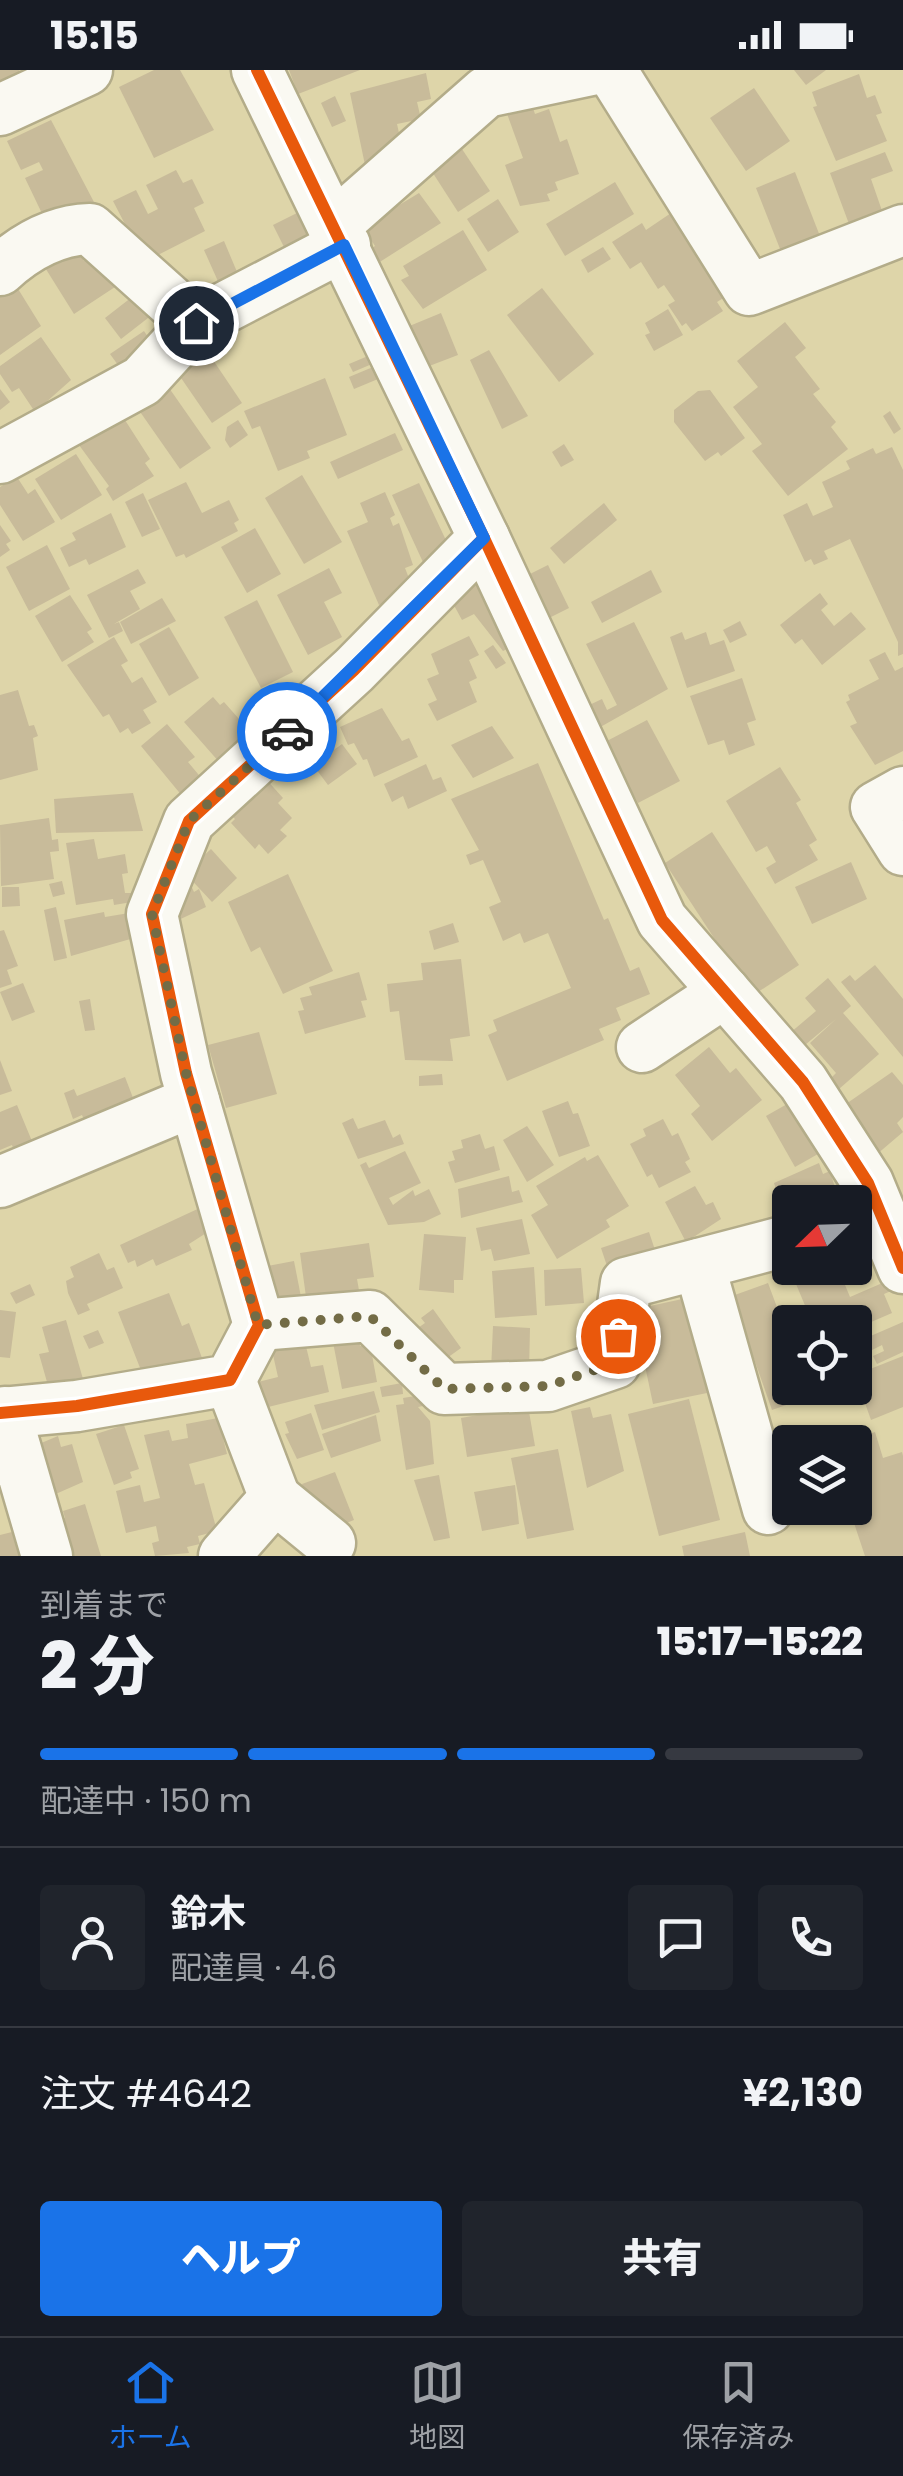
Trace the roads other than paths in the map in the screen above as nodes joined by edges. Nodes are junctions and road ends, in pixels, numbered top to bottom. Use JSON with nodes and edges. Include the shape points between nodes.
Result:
{"nodes":[{"id":1,"x":87,"y":70,"type":"edge"},
{"id":2,"x":257,"y":70,"type":"edge"},
{"id":3,"x":591,"y":70,"type":"edge"},
{"id":4,"x":611,"y":70,"type":"edge"},
{"id":5,"x":0,"y":110,"type":"edge"},
{"id":6,"x":903,"y":230,"type":"edge"},
{"id":7,"x":340,"y":235,"type":"junction"},
{"id":8,"x":0,"y":270,"type":"edge"},
{"id":9,"x":196,"y":323,"type":"junction"},
{"id":10,"x":0,"y":458,"type":"edge"},
{"id":11,"x":484,"y":538,"type":"junction"},
{"id":12,"x":903,"y":792,"type":"edge"},
{"id":13,"x":903,"y":850,"type":"edge"},
{"id":14,"x":724,"y":992,"type":"junction"},
{"id":15,"x":642,"y":1047,"type":"dead end"},
{"id":16,"x":194,"y":1100,"type":"junction"},
{"id":17,"x":0,"y":1182,"type":"edge"},
{"id":18,"x":875,"y":1191,"type":"edge"},
{"id":19,"x":772,"y":1245,"type":"edge"},
{"id":20,"x":699,"y":1264,"type":"junction"},
{"id":21,"x":903,"y":1268,"type":"edge"},
{"id":22,"x":258,"y":1325,"type":"junction"},
{"id":23,"x":230,"y":1380,"type":"junction"},
{"id":24,"x":3,"y":1412,"type":"edge"},
{"id":25,"x":275,"y":1498,"type":"junction"},
{"id":26,"x":768,"y":1508,"type":"dead end"},
{"id":27,"x":330,"y":1543,"type":"dead end"},
{"id":28,"x":47,"y":1556,"type":"edge"},
{"id":29,"x":224,"y":1556,"type":"edge"}],
"edges":[{"from":1,"to":5,"type":"street"},
{"from":2,"to":7,"type":"street"},
{"from":3,"to":7,"type":"street","via":[[486,92]]},
{"from":4,"to":6,"type":"street","via":[[750,290]]},
{"from":7,"to":9,"type":"street"},
{"from":7,"to":11,"type":"street"},
{"from":8,"to":9,"type":"street","via":[[17,254],[68,230],[90,229]]},
{"from":9,"to":10,"type":"street","via":[[142,381]]},
{"from":11,"to":14,"type":"street","via":[[662,920]]},
{"from":11,"to":16,"type":"street","via":[[354,670],[189,821],[152,914]]},
{"from":12,"to":13,"type":"street","via":[[876,807]]},
{"from":14,"to":15,"type":"street"},
{"from":14,"to":18,"type":"street","via":[[804,1082]]},
{"from":16,"to":17,"type":"street"},
{"from":16,"to":22,"type":"street"},
{"from":18,"to":21,"type":"street"},
{"from":19,"to":20,"type":"street"},
{"from":20,"to":22,"type":"street","via":[[626,1282],[615,1363],[548,1386],[444,1389],[370,1316]]},
{"from":20,"to":26,"type":"street"},
{"from":22,"to":23,"type":"street"},
{"from":23,"to":24,"type":"street"},
{"from":23,"to":25,"type":"street"},
{"from":24,"to":28,"type":"street"},
{"from":25,"to":27,"type":"street"},
{"from":25,"to":29,"type":"street"}]}
